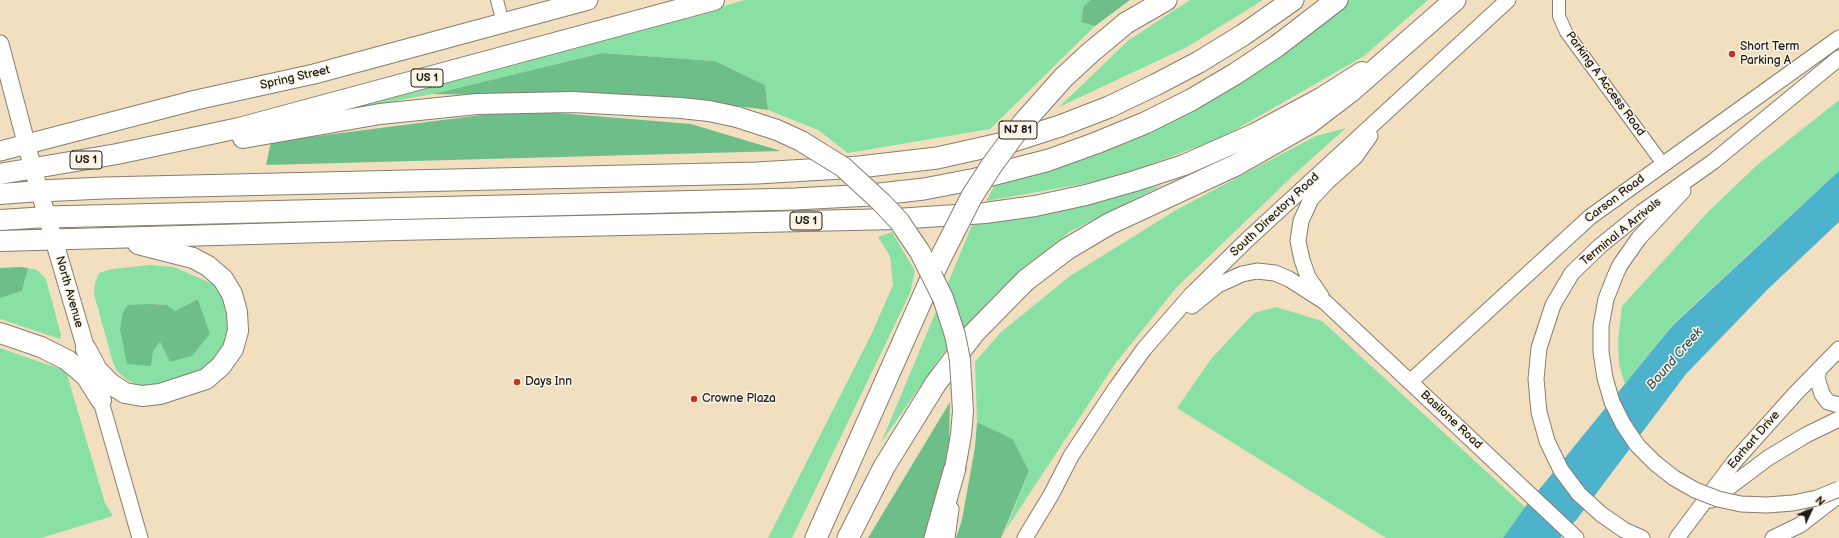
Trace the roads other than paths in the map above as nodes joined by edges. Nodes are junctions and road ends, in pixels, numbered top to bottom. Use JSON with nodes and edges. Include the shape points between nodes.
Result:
{"nodes":[{"id":1,"x":497,"y":0,"type":"edge"},
{"id":2,"x":588,"y":0,"type":"edge"},
{"id":3,"x":714,"y":0,"type":"edge"},
{"id":4,"x":1156,"y":0,"type":"edge"},
{"id":5,"x":1166,"y":0,"type":"edge"},
{"id":6,"x":1293,"y":0,"type":"edge"},
{"id":7,"x":1337,"y":0,"type":"edge"},
{"id":8,"x":1508,"y":0,"type":"edge"},
{"id":9,"x":1559,"y":0,"type":"edge"},
{"id":10,"x":1451,"y":4,"type":"edge"},
{"id":11,"x":504,"y":23,"type":"junction"},
{"id":12,"x":1126,"y":23,"type":"junction"},
{"id":13,"x":1839,"y":38,"type":"edge"},
{"id":14,"x":0,"y":44,"type":"edge"},
{"id":15,"x":1839,"y":58,"type":"edge"},
{"id":16,"x":1385,"y":114,"type":"junction"},
{"id":17,"x":27,"y":144,"type":"junction"},
{"id":18,"x":138,"y":149,"type":"junction"},
{"id":19,"x":0,"y":151,"type":"edge"},
{"id":20,"x":1714,"y":161,"type":"junction"},
{"id":21,"x":1663,"y":164,"type":"junction"},
{"id":22,"x":33,"y":169,"type":"junction"},
{"id":23,"x":0,"y":174,"type":"edge"},
{"id":24,"x":40,"y":192,"type":"junction"},
{"id":25,"x":0,"y":194,"type":"edge"},
{"id":26,"x":47,"y":217,"type":"junction"},
{"id":27,"x":0,"y":220,"type":"edge"},
{"id":28,"x":113,"y":237,"type":"junction"},
{"id":29,"x":53,"y":239,"type":"junction"},
{"id":30,"x":0,"y":241,"type":"edge"},
{"id":31,"x":1325,"y":302,"type":"junction"},
{"id":32,"x":1161,"y":330,"type":"junction"},
{"id":33,"x":0,"y":333,"type":"edge"},
{"id":34,"x":1839,"y":349,"type":"edge"},
{"id":35,"x":86,"y":350,"type":"junction"},
{"id":36,"x":1818,"y":369,"type":"junction"},
{"id":37,"x":1410,"y":382,"type":"junction"},
{"id":38,"x":100,"y":400,"type":"junction"},
{"id":39,"x":1839,"y":405,"type":"edge"},
{"id":40,"x":1839,"y":419,"type":"edge"},
{"id":41,"x":1071,"y":456,"type":"junction"},
{"id":42,"x":955,"y":468,"type":"junction"},
{"id":43,"x":1839,"y":489,"type":"edge"},
{"id":44,"x":1839,"y":495,"type":"edge"},
{"id":45,"x":829,"y":507,"type":"junction"},
{"id":46,"x":1696,"y":514,"type":"junction"},
{"id":47,"x":1573,"y":536,"type":"edge"},
{"id":48,"x":140,"y":538,"type":"edge"},
{"id":49,"x":806,"y":538,"type":"edge"},
{"id":50,"x":816,"y":538,"type":"edge"},
{"id":51,"x":848,"y":538,"type":"edge"},
{"id":52,"x":935,"y":538,"type":"edge"},
{"id":53,"x":947,"y":538,"type":"edge"},
{"id":54,"x":1017,"y":538,"type":"edge"},
{"id":55,"x":1025,"y":538,"type":"edge"},
{"id":56,"x":1642,"y":538,"type":"edge"},
{"id":57,"x":1677,"y":538,"type":"edge"},
{"id":58,"x":1773,"y":538,"type":"edge"}],
"edges":[{"from":1,"to":11,"type":"street"},
{"from":2,"to":11,"type":"main road","name":"Spring Street"},
{"from":3,"to":18,"type":"highway","number":"US 1","via":[[289,115]]},
{"from":4,"to":12,"type":"highway"},
{"from":5,"to":12,"type":"highway"},
{"from":6,"to":24,"type":"highway","via":[[1199,62],[1109,107],[1019,139],[937,158],[859,167],[764,172],[102,188]]},
{"from":7,"to":26,"type":"highway","via":[[1235,74],[1145,123],[1048,160],[982,178],[924,189],[795,199]]},
{"from":8,"to":16,"type":"street","name":"South Directory Road"},
{"from":9,"to":21,"type":"street","name":"Parking A Access Road","via":[[1559,16],[1566,32]]},
{"from":10,"to":28,"type":"highway","number":"US 1","via":[[1354,78],[1300,110],[1237,142],[1184,165],[1136,181],[1035,206],[979,214],[911,218]]},
{"from":10,"to":51,"type":"highway","via":[[1340,101],[1303,127],[1236,165],[1109,224],[1067,248],[1026,280],[974,333],[936,383],[884,467]]},
{"from":11,"to":17,"type":"main road","name":"Spring Street","via":[[314,74],[196,100]]},
{"from":12,"to":45,"type":"highway","number":"NJ 81","bridge":true,"via":[[1068,72],[1047,94],[1019,128],[972,196],[939,261]]},
{"from":13,"to":21,"type":"street","name":"Carson Road"},
{"from":14,"to":17,"type":"main road","name":"North Avenue"},
{"from":15,"to":20,"type":"street"},
{"from":16,"to":31,"type":"street","via":[[1355,157],[1318,191],[1303,213],[1298,241],[1302,260],[1308,277]]},
{"from":16,"to":32,"type":"street","name":"South Directory Road","via":[[1227,258]]},
{"from":17,"to":19,"type":"main road","name":"Spring Street"},
{"from":17,"to":22,"type":"main road","name":"North Avenue"},
{"from":18,"to":22,"type":"highway","number":"US 1"},
{"from":18,"to":42,"type":"highway","bridge":true,"via":[[261,136],[358,118],[461,104],[572,102],[688,108],[737,117],[777,130],[844,167],[899,221],[920,252],[943,298],[960,360],[961,435]]},
{"from":20,"to":43,"type":"street","bridge":true,"via":[[1645,231],[1615,276],[1606,299],[1601,326],[1601,352],[1612,402],[1637,445],[1655,463],[1674,478],[1718,499],[1741,504],[1793,503],[1817,498]]},
{"from":20,"to":56,"type":"street","name":"Terminal A Arrivals","via":[[1627,224],[1580,264],[1558,294],[1543,332],[1536,368],[1539,412],[1547,441],[1561,470],[1579,494],[1601,514],[1624,530]]},
{"from":21,"to":37,"type":"street","name":"Carson Road","via":[[1574,230]]},
{"from":22,"to":23,"type":"highway","number":"US 1"},
{"from":22,"to":24,"type":"main road","name":"North Avenue"},
{"from":24,"to":25,"type":"highway"},
{"from":24,"to":26,"type":"main road","name":"North Avenue"},
{"from":26,"to":27,"type":"highway"},
{"from":26,"to":29,"type":"main road","name":"North Avenue"},
{"from":28,"to":29,"type":"highway","number":"US 1"},
{"from":28,"to":35,"type":"highway","via":[[184,255],[202,262],[216,273],[228,286],[236,303],[236,340],[221,366],[206,379],[160,394],[142,396],[125,393],[111,384],[97,370]]},
{"from":29,"to":30,"type":"highway","number":"US 1"},
{"from":29,"to":35,"type":"main road","name":"North Avenue"},
{"from":31,"to":32,"type":"street","via":[[1283,276],[1250,272],[1218,285]]},
{"from":31,"to":37,"type":"street","name":"Basilone Road"},
{"from":32,"to":41,"type":"street","name":"South Directory Road","via":[[1127,373]]},
{"from":33,"to":38,"type":"highway","via":[[41,347],[68,360],[86,376]]},
{"from":34,"to":36,"type":"street","name":"Earhart Drive"},
{"from":35,"to":38,"type":"street","name":"North Avenue"},
{"from":36,"to":39,"type":"street","via":[[1818,384],[1822,394],[1828,402]]},
{"from":36,"to":46,"type":"street","name":"Earhart Drive","via":[[1734,462]]},
{"from":37,"to":47,"type":"street","name":"Basilone Road"},
{"from":38,"to":48,"type":"street","name":"North Avenue"},
{"from":40,"to":46,"type":"street","via":[[1768,458]]},
{"from":41,"to":54,"type":"street","via":[[1044,492]]},
{"from":41,"to":55,"type":"street"},
{"from":42,"to":52,"type":"highway"},
{"from":42,"to":53,"type":"street"},
{"from":44,"to":58,"type":"street","via":[[1810,518]]},
{"from":45,"to":49,"type":"highway"},
{"from":45,"to":50,"type":"highway","number":"NJ 81"},
{"from":46,"to":57,"type":"street","name":"Earhart Drive"}]}
